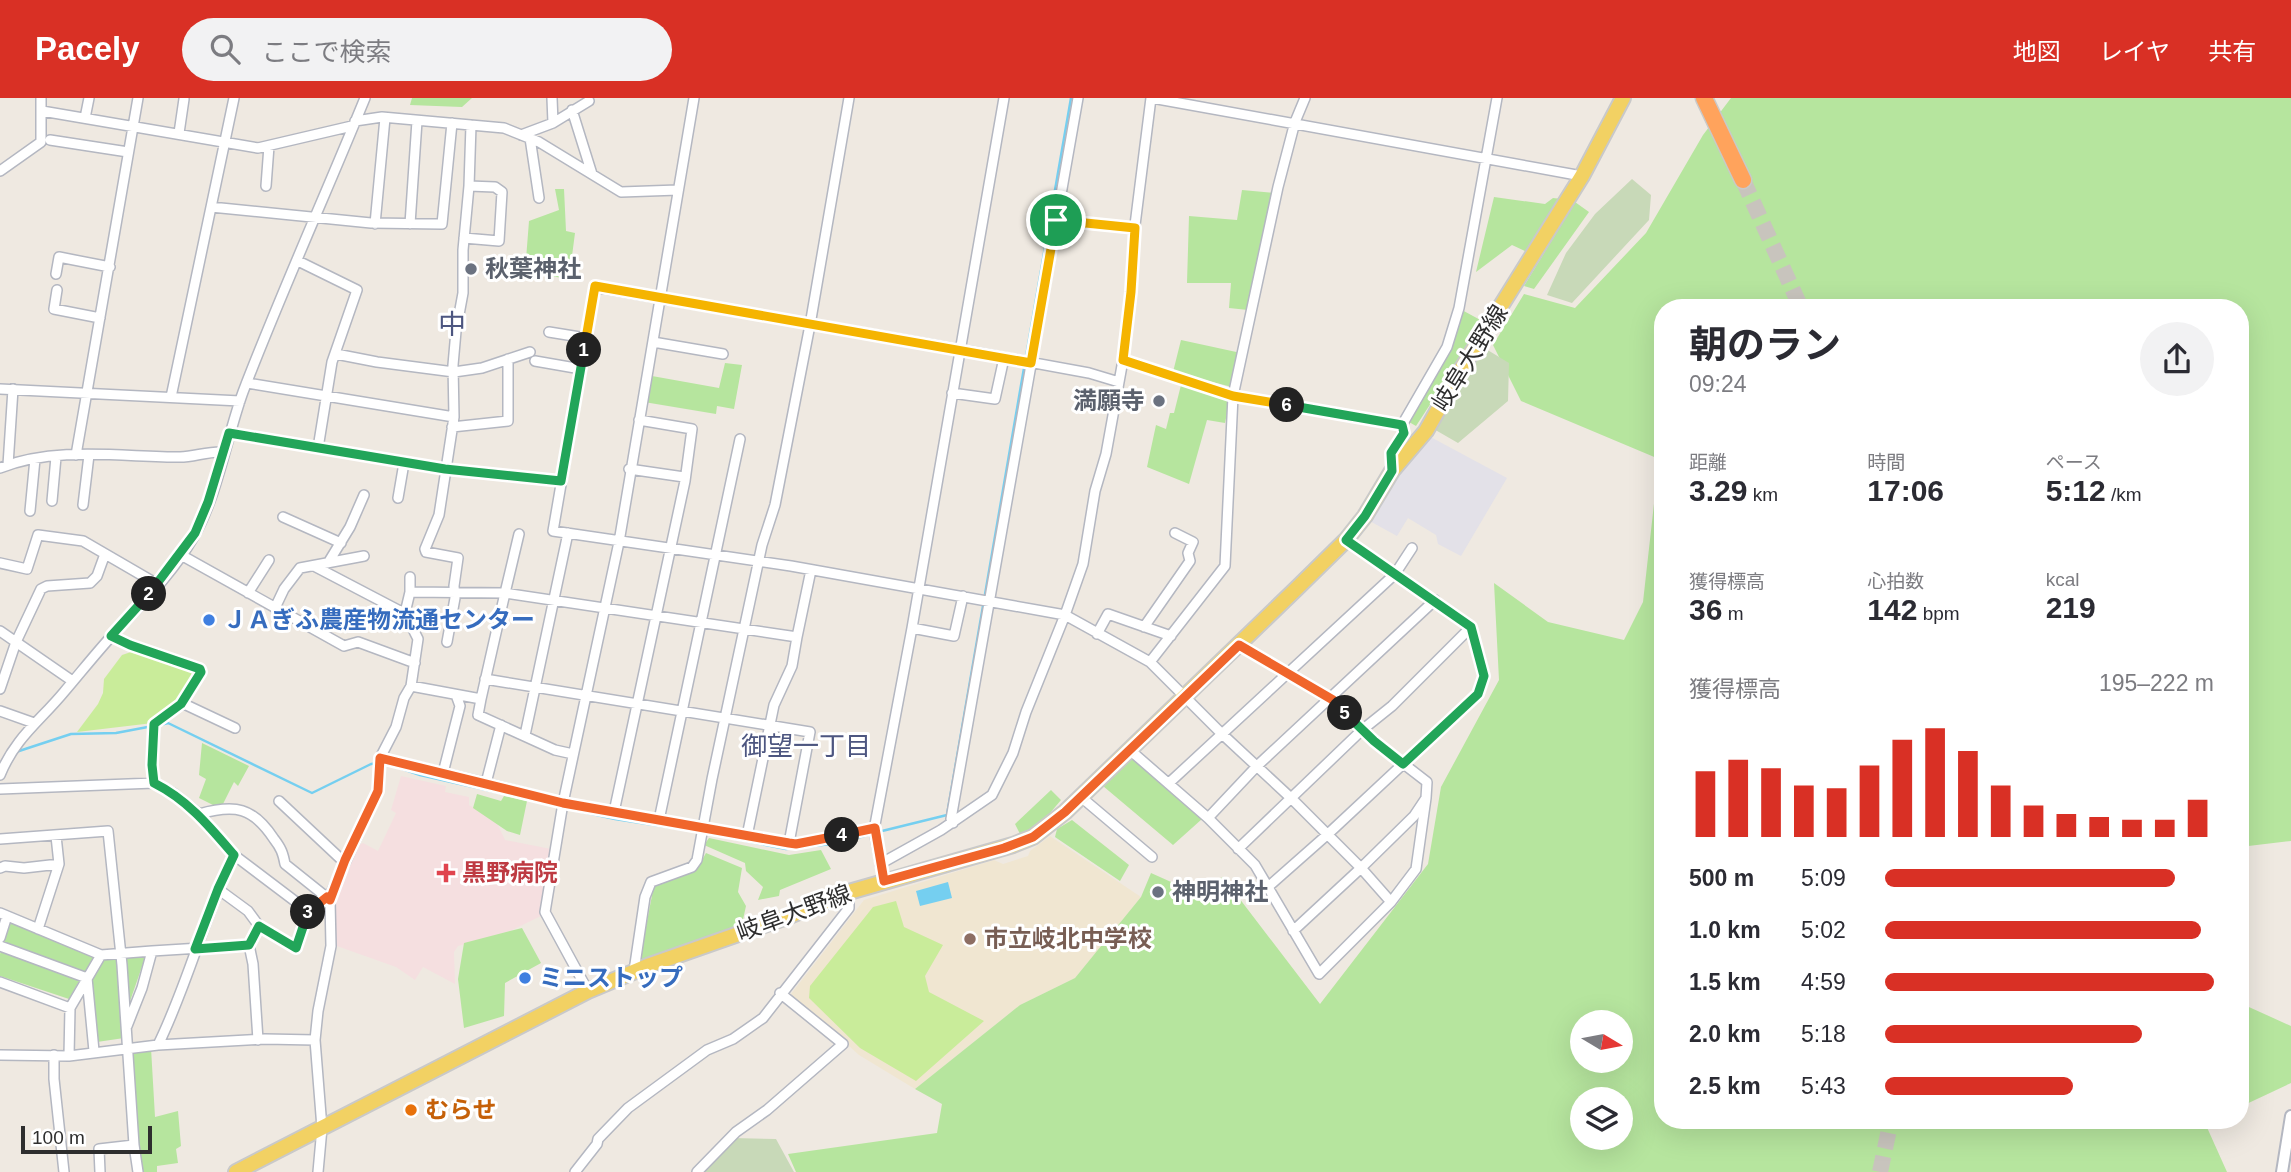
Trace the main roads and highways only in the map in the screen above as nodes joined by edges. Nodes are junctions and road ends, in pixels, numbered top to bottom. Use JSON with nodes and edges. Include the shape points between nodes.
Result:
{"nodes":[{"id":1,"x":1623,"y":98,"type":"edge"},
{"id":2,"x":1704,"y":98,"type":"edge"},
{"id":3,"x":1743,"y":180,"type":"tunnel mouth"},
{"id":4,"x":236,"y":1172,"type":"edge"}],
"edges":[{"from":1,"to":4,"type":"main road","name":"岐阜大野線","via":[[1582,176],[1426,431],[1392,471],[1346,540],[1131,751],[1041,831],[1021,842],[849,892],[634,971]]},
{"from":2,"to":3,"type":"highway"}]}
